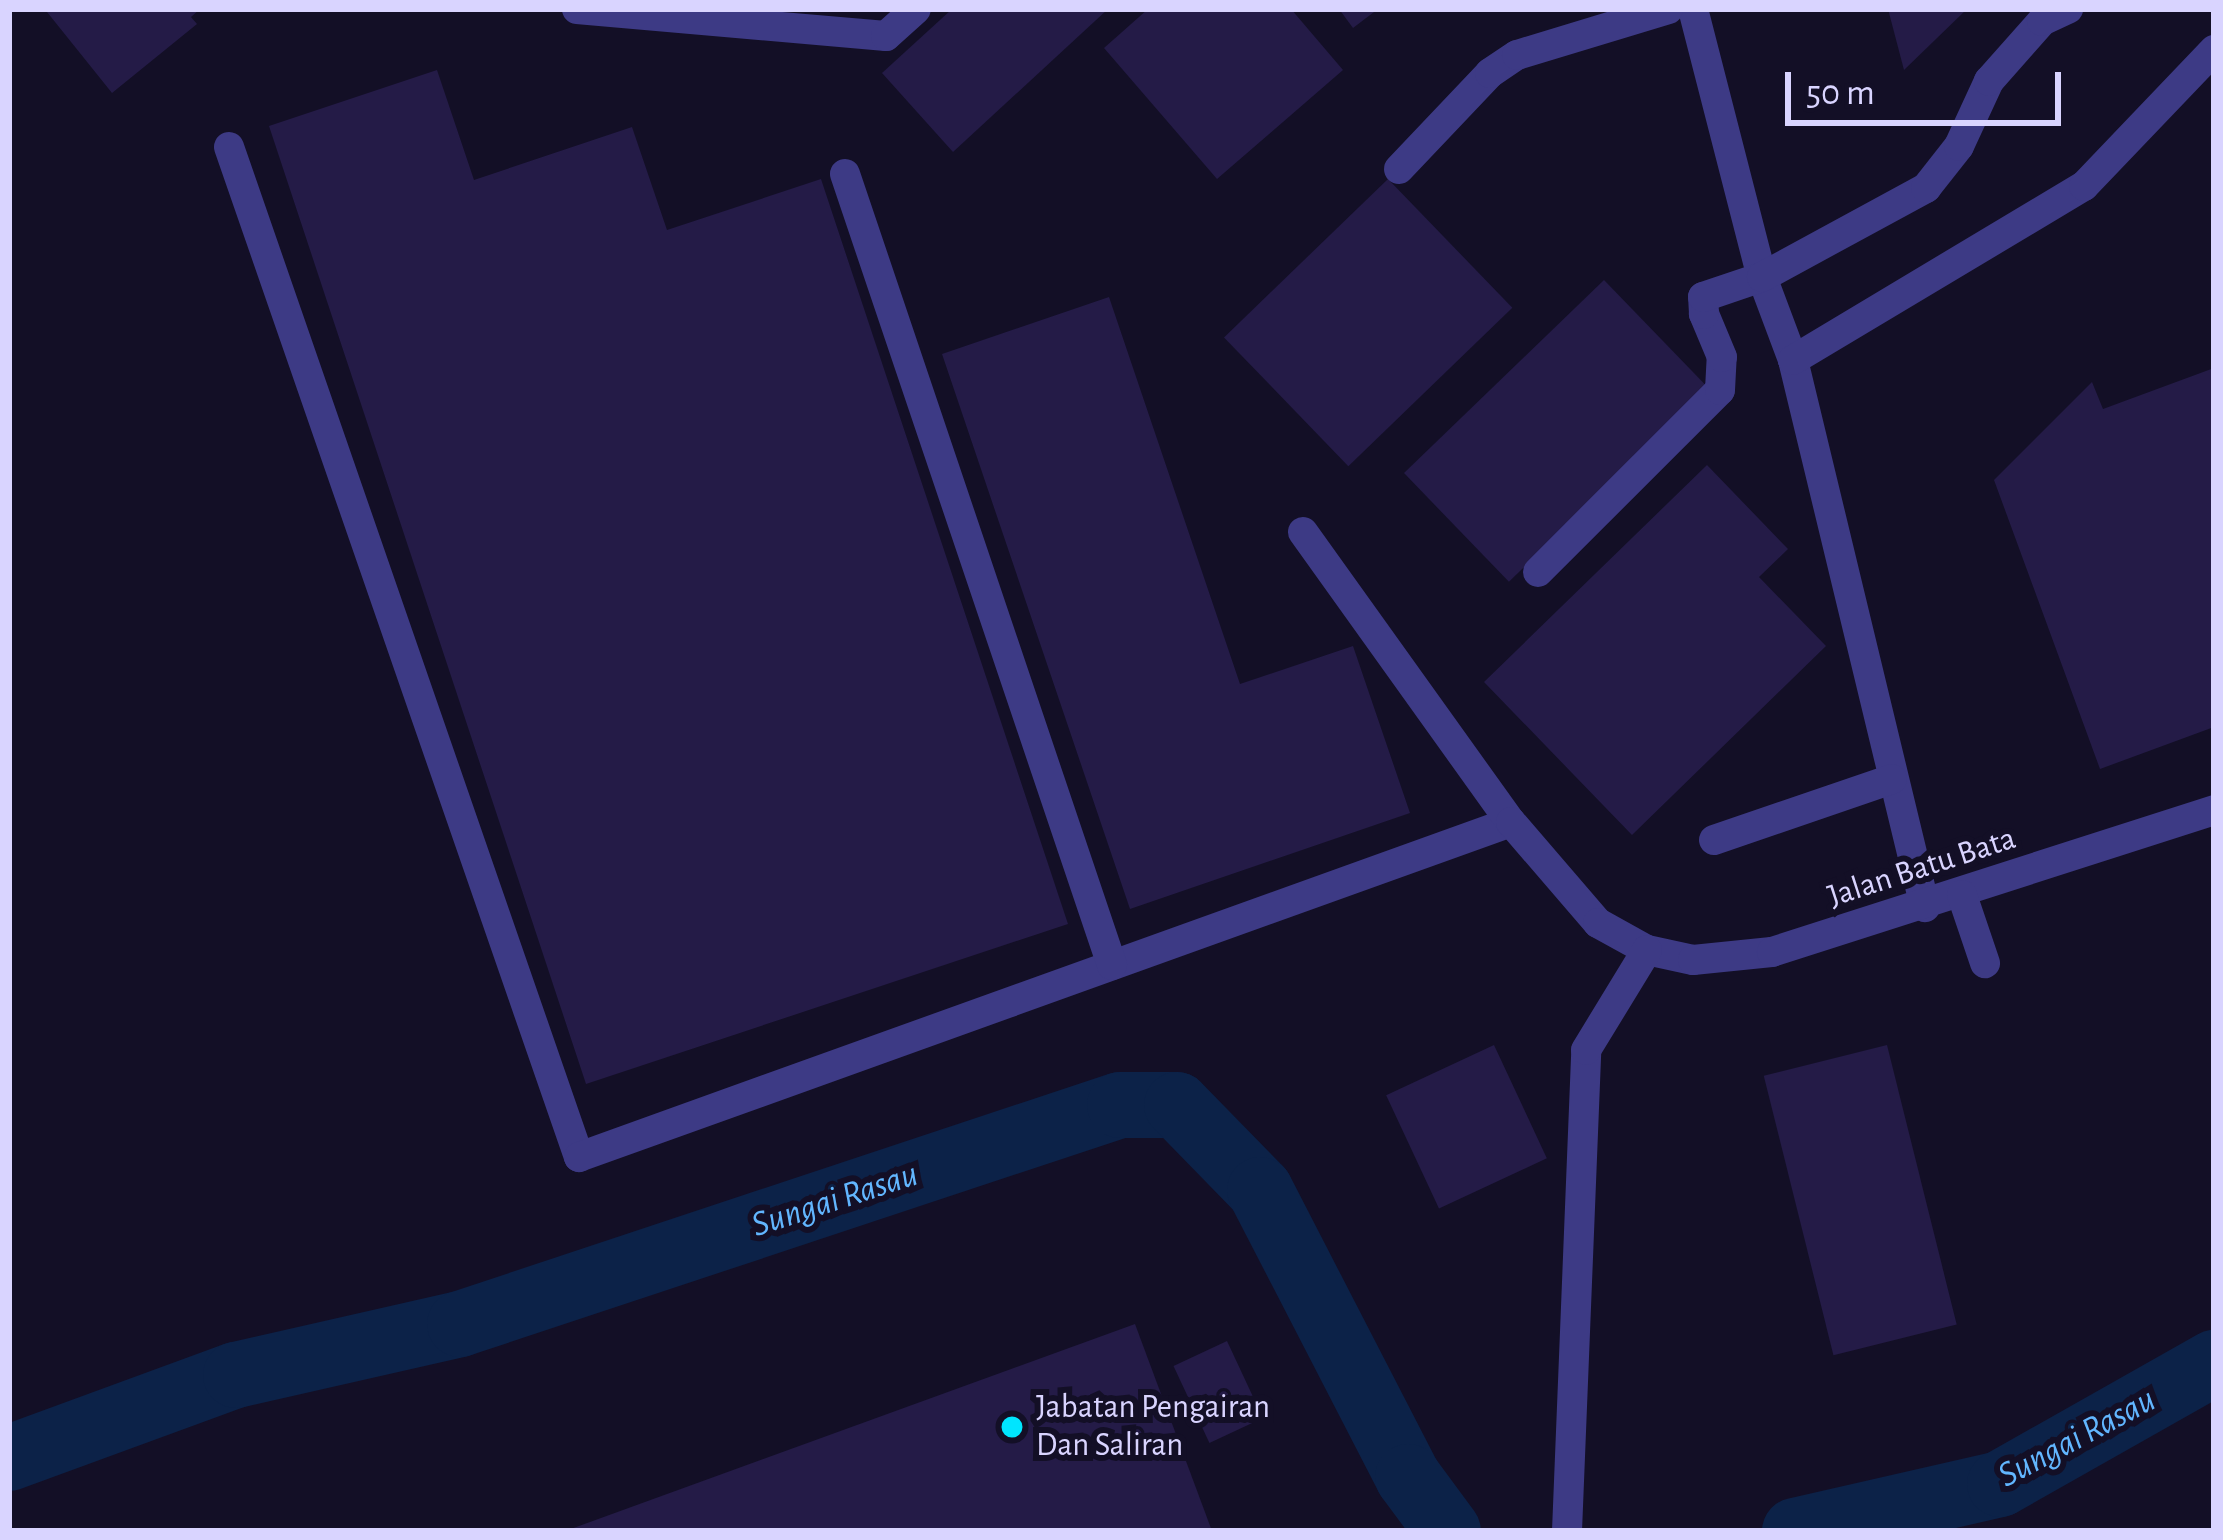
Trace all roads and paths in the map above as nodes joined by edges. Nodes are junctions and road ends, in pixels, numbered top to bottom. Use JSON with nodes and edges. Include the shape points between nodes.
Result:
{"nodes":[{"id":1,"x":577,"y":9,"type":"edge"},
{"id":2,"x":916,"y":9,"type":"edge"},
{"id":3,"x":1668,"y":9,"type":"edge"},
{"id":4,"x":1693,"y":9,"type":"edge"},
{"id":5,"x":2068,"y":9,"type":"edge"},
{"id":6,"x":2214,"y":50,"type":"edge"},
{"id":7,"x":229,"y":147,"type":"dead end"},
{"id":8,"x":1399,"y":169,"type":"dead end"},
{"id":9,"x":845,"y":174,"type":"dead end"},
{"id":10,"x":1762,"y":277,"type":"junction"},
{"id":11,"x":1793,"y":360,"type":"junction"},
{"id":12,"x":1303,"y":532,"type":"dead end"},
{"id":13,"x":1538,"y":572,"type":"dead end"},
{"id":14,"x":1892,"y":779,"type":"junction"},
{"id":15,"x":2214,"y":810,"type":"edge"},
{"id":16,"x":1511,"y":822,"type":"junction"},
{"id":17,"x":1714,"y":840,"type":"dead end"},
{"id":18,"x":1962,"y":895,"type":"junction"},
{"id":19,"x":1925,"y":907,"type":"junction"},
{"id":20,"x":1647,"y":950,"type":"junction"},
{"id":21,"x":1984,"y":963,"type":"dead end"},
{"id":22,"x":1112,"y":965,"type":"junction"},
{"id":23,"x":1567,"y":1531,"type":"edge"}],
"edges":[{"from":1,"to":2,"type":"street","via":[[886,36]]},
{"from":3,"to":8,"type":"street","via":[[1516,55]]},
{"from":4,"to":10,"type":"street"},
{"from":5,"to":10,"type":"street","via":[[2042,21],[1989,81],[1959,146],[1926,188]]},
{"from":6,"to":11,"type":"street","via":[[2084,186]]},
{"from":7,"to":22,"type":"street","via":[[579,1157]]},
{"from":9,"to":22,"type":"street"},
{"from":10,"to":11,"type":"street"},
{"from":10,"to":13,"type":"street","via":[[1703,297],[1722,357],[1720,390]]},
{"from":11,"to":14,"type":"street"},
{"from":12,"to":16,"type":"street"},
{"from":14,"to":17,"type":"street"},
{"from":14,"to":19,"type":"street"},
{"from":15,"to":18,"type":"street","name":"Jalan Batu Bata"},
{"from":16,"to":20,"type":"street","via":[[1598,923]]},
{"from":16,"to":22,"type":"street"},
{"from":18,"to":19,"type":"street","name":"Jalan Batu Bata"},
{"from":18,"to":21,"type":"street"},
{"from":19,"to":20,"type":"street","name":"Jalan Batu Bata","via":[[1732,960]]},
{"from":20,"to":23,"type":"street","via":[[1586,1050]]}]}
